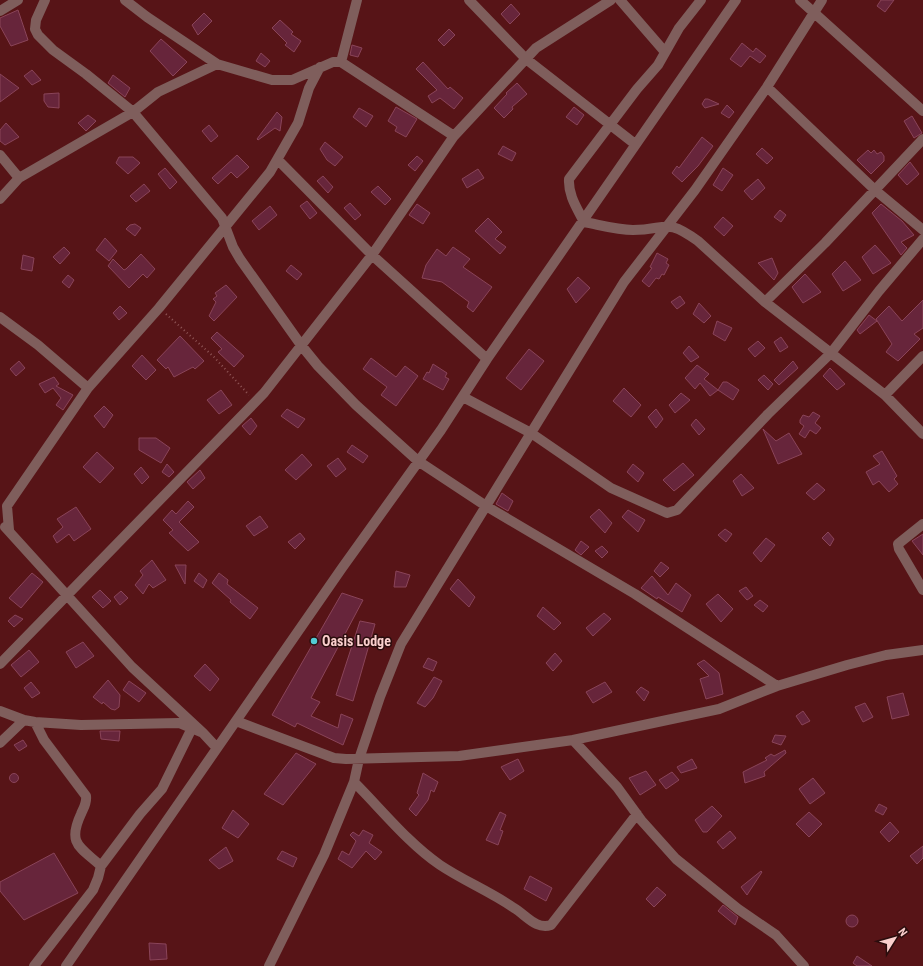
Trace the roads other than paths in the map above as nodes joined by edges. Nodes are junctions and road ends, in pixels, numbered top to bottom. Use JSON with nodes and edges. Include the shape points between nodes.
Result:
{"nodes":[{"id":1,"x":18,"y":0,"type":"edge"},
{"id":2,"x":45,"y":0,"type":"edge"},
{"id":3,"x":125,"y":0,"type":"edge"},
{"id":4,"x":357,"y":0,"type":"edge"},
{"id":5,"x":469,"y":0,"type":"edge"},
{"id":6,"x":611,"y":0,"type":"edge"},
{"id":7,"x":620,"y":0,"type":"edge"},
{"id":8,"x":701,"y":0,"type":"edge"},
{"id":9,"x":736,"y":0,"type":"edge"},
{"id":10,"x":800,"y":0,"type":"edge"},
{"id":11,"x":822,"y":0,"type":"edge"},
{"id":12,"x":0,"y":10,"type":"edge"},
{"id":13,"x":814,"y":13,"type":"junction"},
{"id":14,"x":665,"y":52,"type":"junction"},
{"id":15,"x":526,"y":58,"type":"junction"},
{"id":16,"x":341,"y":62,"type":"junction"},
{"id":17,"x":217,"y":64,"type":"junction"},
{"id":18,"x":320,"y":67,"type":"junction"},
{"id":19,"x":767,"y":87,"type":"junction"},
{"id":20,"x":923,"y":111,"type":"edge"},
{"id":21,"x":133,"y":112,"type":"junction"},
{"id":22,"x":610,"y":125,"type":"junction"},
{"id":23,"x":454,"y":136,"type":"junction"},
{"id":24,"x":923,"y":139,"type":"edge"},
{"id":25,"x":635,"y":144,"type":"junction"},
{"id":26,"x":0,"y":155,"type":"edge"},
{"id":27,"x":278,"y":160,"type":"junction"},
{"id":28,"x":19,"y":178,"type":"junction"},
{"id":29,"x":875,"y":190,"type":"junction"},
{"id":30,"x":0,"y":199,"type":"edge"},
{"id":31,"x":584,"y":222,"type":"junction"},
{"id":32,"x":666,"y":225,"type":"junction"},
{"id":33,"x":226,"y":228,"type":"junction"},
{"id":34,"x":923,"y":230,"type":"edge"},
{"id":35,"x":923,"y":238,"type":"edge"},
{"id":36,"x":372,"y":255,"type":"junction"},
{"id":37,"x":765,"y":302,"type":"junction"},
{"id":38,"x":0,"y":317,"type":"edge"},
{"id":39,"x":301,"y":345,"type":"junction"},
{"id":40,"x":831,"y":353,"type":"junction"},
{"id":41,"x":923,"y":356,"type":"edge"},
{"id":42,"x":487,"y":358,"type":"junction"},
{"id":43,"x":88,"y":388,"type":"junction"},
{"id":44,"x":885,"y":395,"type":"junction"},
{"id":45,"x":463,"y":396,"type":"junction"},
{"id":46,"x":531,"y":434,"type":"junction"},
{"id":47,"x":923,"y":434,"type":"edge"},
{"id":48,"x":418,"y":461,"type":"junction"},
{"id":49,"x":486,"y":506,"type":"junction"},
{"id":50,"x":0,"y":521,"type":"edge"},
{"id":51,"x":923,"y":524,"type":"edge"},
{"id":52,"x":9,"y":530,"type":"junction"},
{"id":53,"x":923,"y":590,"type":"edge"},
{"id":54,"x":68,"y":596,"type":"junction"},
{"id":55,"x":923,"y":650,"type":"edge"},
{"id":56,"x":0,"y":664,"type":"edge"},
{"id":57,"x":777,"y":686,"type":"junction"},
{"id":58,"x":0,"y":711,"type":"edge"},
{"id":59,"x":24,"y":720,"type":"junction"},
{"id":60,"x":236,"y":721,"type":"junction"},
{"id":61,"x":36,"y":722,"type":"junction"},
{"id":62,"x":192,"y":728,"type":"junction"},
{"id":63,"x":203,"y":733,"type":"junction"},
{"id":64,"x":573,"y":740,"type":"junction"},
{"id":65,"x":0,"y":743,"type":"edge"},
{"id":66,"x":216,"y":747,"type":"junction"},
{"id":67,"x":358,"y":759,"type":"junction"},
{"id":68,"x":354,"y":782,"type":"junction"},
{"id":69,"x":637,"y":814,"type":"junction"},
{"id":70,"x":101,"y":866,"type":"junction"},
{"id":71,"x":34,"y":966,"type":"edge"},
{"id":72,"x":66,"y":966,"type":"edge"},
{"id":73,"x":269,"y":966,"type":"edge"},
{"id":74,"x":804,"y":966,"type":"edge"}],
"edges":[{"from":1,"to":12,"type":"street"},
{"from":2,"to":21,"type":"street","via":[[36,20],[35,29],[38,35],[53,50]]},
{"from":3,"to":17,"type":"street","via":[[147,18]]},
{"from":4,"to":16,"type":"street"},
{"from":5,"to":15,"type":"street"},
{"from":6,"to":15,"type":"street","via":[[541,44]]},
{"from":7,"to":14,"type":"street"},
{"from":8,"to":14,"type":"street","via":[[679,28]]},
{"from":9,"to":25,"type":"street"},
{"from":10,"to":13,"type":"street"},
{"from":11,"to":13,"type":"street"},
{"from":13,"to":19,"type":"street"},
{"from":13,"to":20,"type":"street"},
{"from":14,"to":22,"type":"street","via":[[658,65],[636,89]]},
{"from":15,"to":22,"type":"street"},
{"from":15,"to":23,"type":"street"},
{"from":16,"to":18,"type":"street"},
{"from":16,"to":23,"type":"street"},
{"from":17,"to":18,"type":"street","via":[[281,81],[292,80]]},
{"from":17,"to":21,"type":"street","via":[[158,92]]},
{"from":18,"to":27,"type":"street","via":[[309,88],[298,123]]},
{"from":19,"to":29,"type":"street"},
{"from":19,"to":32,"type":"street","via":[[695,190]]},
{"from":21,"to":28,"type":"street"},
{"from":21,"to":33,"type":"street","via":[[214,207]]},
{"from":22,"to":25,"type":"street"},
{"from":22,"to":31,"type":"street","via":[[569,179],[571,196]]},
{"from":23,"to":36,"type":"street"},
{"from":24,"to":29,"type":"street"},
{"from":25,"to":31,"type":"street"},
{"from":26,"to":28,"type":"street"},
{"from":27,"to":33,"type":"street"},
{"from":27,"to":36,"type":"street"},
{"from":28,"to":30,"type":"street"},
{"from":29,"to":34,"type":"street"},
{"from":29,"to":37,"type":"street"},
{"from":31,"to":32,"type":"street","via":[[633,230]]},
{"from":31,"to":42,"type":"street"},
{"from":32,"to":37,"type":"street","via":[[676,227],[698,240]]},
{"from":32,"to":46,"type":"street","via":[[624,282]]},
{"from":33,"to":39,"type":"street","via":[[240,260]]},
{"from":33,"to":43,"type":"street"},
{"from":35,"to":40,"type":"street"},
{"from":36,"to":39,"type":"street"},
{"from":36,"to":42,"type":"street"},
{"from":37,"to":40,"type":"street"},
{"from":38,"to":43,"type":"street","via":[[38,345]]},
{"from":39,"to":48,"type":"street","via":[[356,405]]},
{"from":39,"to":54,"type":"street","via":[[256,402]]},
{"from":40,"to":44,"type":"street"},
{"from":40,"to":46,"type":"street","via":[[672,513],[611,488]]},
{"from":41,"to":44,"type":"street"},
{"from":42,"to":45,"type":"street"},
{"from":43,"to":52,"type":"street","via":[[7,506],[6,520]]},
{"from":44,"to":47,"type":"street"},
{"from":45,"to":46,"type":"street"},
{"from":45,"to":48,"type":"street"},
{"from":46,"to":49,"type":"street"},
{"from":48,"to":49,"type":"street"},
{"from":48,"to":60,"type":"street"},
{"from":49,"to":57,"type":"street","via":[[635,594]]},
{"from":49,"to":67,"type":"street","via":[[401,644]]},
{"from":50,"to":52,"type":"street"},
{"from":51,"to":53,"type":"street","via":[[898,544]]},
{"from":52,"to":54,"type":"street"},
{"from":54,"to":56,"type":"street"},
{"from":54,"to":63,"type":"street","via":[[132,667]]},
{"from":55,"to":57,"type":"street","via":[[853,663]]},
{"from":57,"to":64,"type":"street","via":[[719,709]]},
{"from":58,"to":59,"type":"street"},
{"from":59,"to":61,"type":"street"},
{"from":59,"to":65,"type":"street"},
{"from":60,"to":66,"type":"street"},
{"from":60,"to":67,"type":"street","via":[[334,758]]},
{"from":61,"to":62,"type":"street","via":[[81,725],[168,722]]},
{"from":61,"to":70,"type":"street","via":[[44,740],[86,796],[87,802],[74,832],[75,839],[78,845]]},
{"from":62,"to":63,"type":"street"},
{"from":62,"to":70,"type":"street","via":[[162,789]]},
{"from":63,"to":66,"type":"street"},
{"from":64,"to":67,"type":"street","via":[[459,756]]},
{"from":64,"to":69,"type":"street","via":[[617,787]]},
{"from":66,"to":72,"type":"street"},
{"from":67,"to":68,"type":"street"},
{"from":68,"to":69,"type":"street","via":[[419,847],[441,865],[514,908],[539,926],[545,927],[551,925]]},
{"from":68,"to":73,"type":"street","via":[[324,855]]},
{"from":69,"to":74,"type":"street","via":[[676,859],[738,909],[776,935]]},
{"from":70,"to":71,"type":"street","via":[[92,890]]}]}
